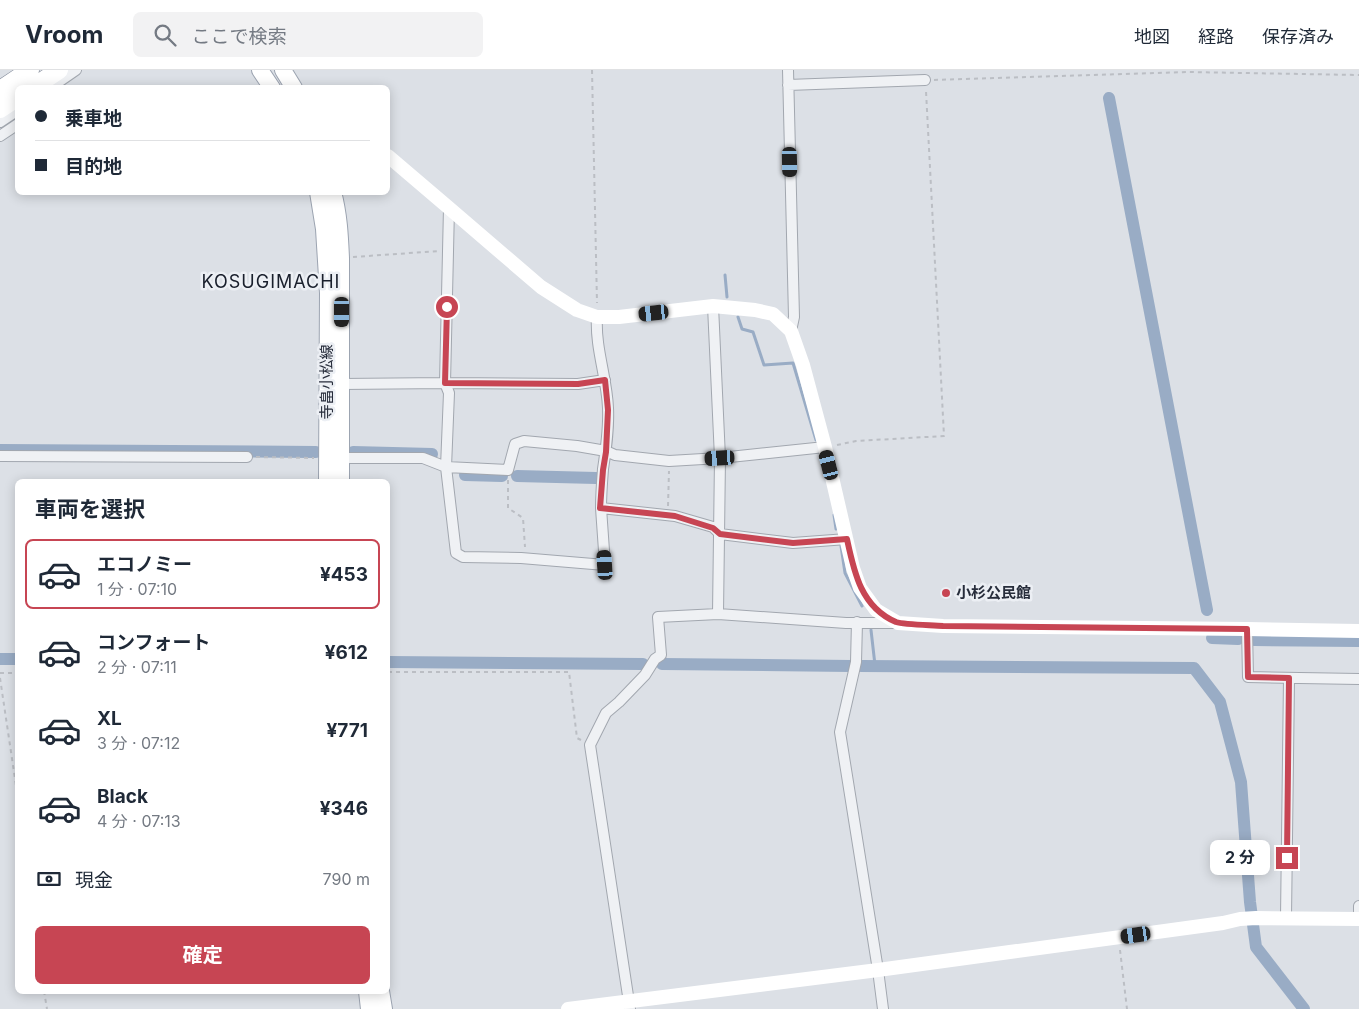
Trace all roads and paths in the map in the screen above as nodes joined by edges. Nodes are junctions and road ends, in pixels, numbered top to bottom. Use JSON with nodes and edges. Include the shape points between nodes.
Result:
{"nodes":[{"id":1,"x":30,"y":70,"type":"edge"},
{"id":2,"x":59,"y":70,"type":"edge"},
{"id":3,"x":76,"y":70,"type":"edge"},
{"id":4,"x":260,"y":70,"type":"edge"},
{"id":5,"x":282,"y":70,"type":"edge"},
{"id":6,"x":592,"y":70,"type":"edge"},
{"id":7,"x":788,"y":70,"type":"edge"},
{"id":8,"x":1187,"y":71,"type":"edge"},
{"id":9,"x":1359,"y":75,"type":"edge"},
{"id":10,"x":926,"y":80,"type":"junction"},
{"id":11,"x":36,"y":85,"type":"edge"},
{"id":12,"x":54,"y":85,"type":"edge"},
{"id":13,"x":270,"y":85,"type":"edge"},
{"id":14,"x":292,"y":85,"type":"edge"},
{"id":15,"x":788,"y":85,"type":"junction"},
{"id":16,"x":0,"y":90,"type":"edge"},
{"id":17,"x":15,"y":99,"type":"edge"},
{"id":18,"x":0,"y":109,"type":"edge"},
{"id":19,"x":15,"y":112,"type":"edge"},
{"id":20,"x":0,"y":122,"type":"edge"},
{"id":21,"x":15,"y":126,"type":"edge"},
{"id":22,"x":0,"y":136,"type":"edge"},
{"id":23,"x":390,"y":158,"type":"edge"},
{"id":24,"x":318,"y":195,"type":"edge"},
{"id":25,"x":334,"y":195,"type":"edge"},
{"id":26,"x":450,"y":208,"type":"junction"},
{"id":27,"x":448,"y":250,"type":"junction"},
{"id":28,"x":342,"y":258,"type":"junction"},
{"id":29,"x":713,"y":306,"type":"junction"},
{"id":30,"x":597,"y":317,"type":"junction"},
{"id":31,"x":790,"y":332,"type":"junction"},
{"id":32,"x":605,"y":380,"type":"junction"},
{"id":33,"x":445,"y":383,"type":"junction"},
{"id":34,"x":342,"y":384,"type":"junction"},
{"id":35,"x":825,"y":447,"type":"junction"},
{"id":36,"x":606,"y":452,"type":"junction"},
{"id":37,"x":0,"y":456,"type":"edge"},
{"id":38,"x":247,"y":457,"type":"joint"},
{"id":39,"x":334,"y":458,"type":"junction"},
{"id":40,"x":720,"y":458,"type":"junction"},
{"id":41,"x":669,"y":461,"type":"junction"},
{"id":42,"x":446,"y":467,"type":"junction"},
{"id":43,"x":508,"y":470,"type":"junction"},
{"id":44,"x":327,"y":479,"type":"edge"},
{"id":45,"x":340,"y":479,"type":"edge"},
{"id":46,"x":600,"y":508,"type":"junction"},
{"id":47,"x":668,"y":516,"type":"junction"},
{"id":48,"x":720,"y":534,"type":"junction"},
{"id":49,"x":847,"y":539,"type":"junction"},
{"id":50,"x":526,"y":558,"type":"junction"},
{"id":51,"x":718,"y":614,"type":"junction"},
{"id":52,"x":857,"y":622,"type":"junction"},
{"id":53,"x":898,"y":622,"type":"junction"},
{"id":54,"x":1247,"y":629,"type":"junction"},
{"id":55,"x":1359,"y":631,"type":"edge"},
{"id":56,"x":390,"y":672,"type":"edge"},
{"id":57,"x":0,"y":673,"type":"edge"},
{"id":58,"x":15,"y":673,"type":"edge"},
{"id":59,"x":0,"y":678,"type":"edge"},
{"id":60,"x":1289,"y":678,"type":"junction"},
{"id":61,"x":1359,"y":679,"type":"edge"},
{"id":62,"x":590,"y":745,"type":"junction"},
{"id":63,"x":15,"y":779,"type":"edge"},
{"id":64,"x":1359,"y":906,"type":"edge"},
{"id":65,"x":1286,"y":918,"type":"junction"},
{"id":66,"x":1359,"y":920,"type":"edge"},
{"id":67,"x":1118,"y":938,"type":"junction"},
{"id":68,"x":878,"y":970,"type":"junction"},
{"id":69,"x":44,"y":994,"type":"edge"},
{"id":70,"x":367,"y":994,"type":"edge"},
{"id":71,"x":382,"y":994,"type":"edge"},
{"id":72,"x":630,"y":1006,"type":"edge"},
{"id":73,"x":47,"y":1009,"type":"edge"},
{"id":74,"x":369,"y":1009,"type":"edge"},
{"id":75,"x":384,"y":1009,"type":"edge"},
{"id":76,"x":568,"y":1009,"type":"edge"},
{"id":77,"x":884,"y":1009,"type":"edge"},
{"id":78,"x":1128,"y":1009,"type":"edge"}],
"edges":[{"from":1,"to":16,"type":"highway"},
{"from":2,"to":11,"type":"highway"},
{"from":3,"to":12,"type":"street"},
{"from":4,"to":13,"type":"main road"},
{"from":5,"to":14,"type":"main road"},
{"from":6,"to":30,"type":"path"},
{"from":7,"to":15,"type":"street"},
{"from":8,"to":9,"type":"path"},
{"from":8,"to":10,"type":"path"},
{"from":10,"to":15,"type":"street"},
{"from":10,"to":35,"type":"path","via":[[944,436],[856,441]]},
{"from":15,"to":31,"type":"street","via":[[794,317]]},
{"from":17,"to":18,"type":"highway"},
{"from":19,"to":20,"type":"street"},
{"from":21,"to":22,"type":"street"},
{"from":23,"to":26,"type":"street"},
{"from":24,"to":39,"type":"main road","name":"寺畠小松線","via":[[328,293]]},
{"from":25,"to":28,"type":"main road","name":"寺畠小松線"},
{"from":26,"to":27,"type":"street"},
{"from":26,"to":30,"type":"street","via":[[541,287],[578,310]]},
{"from":27,"to":28,"type":"path"},
{"from":27,"to":33,"type":"street"},
{"from":28,"to":34,"type":"main road","name":"寺畠小松線"},
{"from":29,"to":30,"type":"street"},
{"from":29,"to":31,"type":"street","via":[[773,314]]},
{"from":29,"to":40,"type":"street"},
{"from":30,"to":32,"type":"street","via":[[596,330]]},
{"from":31,"to":35,"type":"street","via":[[803,365]]},
{"from":32,"to":33,"type":"street","via":[[578,384]]},
{"from":32,"to":36,"type":"street","via":[[608,410]]},
{"from":33,"to":34,"type":"street"},
{"from":33,"to":42,"type":"street","via":[[448,393]]},
{"from":34,"to":39,"type":"main road","name":"寺畠小松線"},
{"from":35,"to":40,"type":"street"},
{"from":35,"to":49,"type":"street"},
{"from":36,"to":41,"type":"street"},
{"from":36,"to":43,"type":"street","via":[[524,440],[515,444]]},
{"from":36,"to":46,"type":"street"},
{"from":37,"to":38,"type":"street"},
{"from":38,"to":39,"type":"path"},
{"from":39,"to":42,"type":"street","via":[[423,458]]},
{"from":39,"to":44,"type":"main road","name":"寺畠小松線"},
{"from":39,"to":45,"type":"main road","name":"寺畠小松線"},
{"from":40,"to":41,"type":"street"},
{"from":40,"to":48,"type":"street"},
{"from":41,"to":47,"type":"path"},
{"from":42,"to":43,"type":"street"},
{"from":42,"to":50,"type":"street","via":[[456,553],[463,557]]},
{"from":43,"to":50,"type":"path","via":[[508,508],[523,518]]},
{"from":46,"to":47,"type":"street"},
{"from":46,"to":50,"type":"street","via":[[605,565]]},
{"from":47,"to":48,"type":"street","via":[[713,528]]},
{"from":48,"to":49,"type":"street","via":[[793,543]]},
{"from":48,"to":51,"type":"street"},
{"from":49,"to":53,"type":"street","via":[[860,588],[876,610]]},
{"from":51,"to":52,"type":"street"},
{"from":51,"to":62,"type":"street","via":[[658,617],[661,655],[606,713]]},
{"from":52,"to":53,"type":"street"},
{"from":52,"to":68,"type":"street","via":[[856,662],[840,732]]},
{"from":53,"to":54,"type":"street","via":[[943,626]]},
{"from":54,"to":55,"type":"street"},
{"from":54,"to":60,"type":"street","via":[[1248,677]]},
{"from":56,"to":62,"type":"path","via":[[569,672],[577,738]]},
{"from":57,"to":58,"type":"path"},
{"from":59,"to":63,"type":"path"},
{"from":60,"to":61,"type":"street"},
{"from":60,"to":65,"type":"street"},
{"from":62,"to":72,"type":"street"},
{"from":64,"to":66,"type":"street"},
{"from":65,"to":66,"type":"street"},
{"from":65,"to":67,"type":"street","via":[[1240,919]]},
{"from":67,"to":68,"type":"street"},
{"from":67,"to":78,"type":"path"},
{"from":68,"to":72,"type":"street"},
{"from":68,"to":77,"type":"street"},
{"from":69,"to":73,"type":"path"},
{"from":70,"to":74,"type":"main road"},
{"from":71,"to":75,"type":"main road"},
{"from":72,"to":76,"type":"street"}]}
